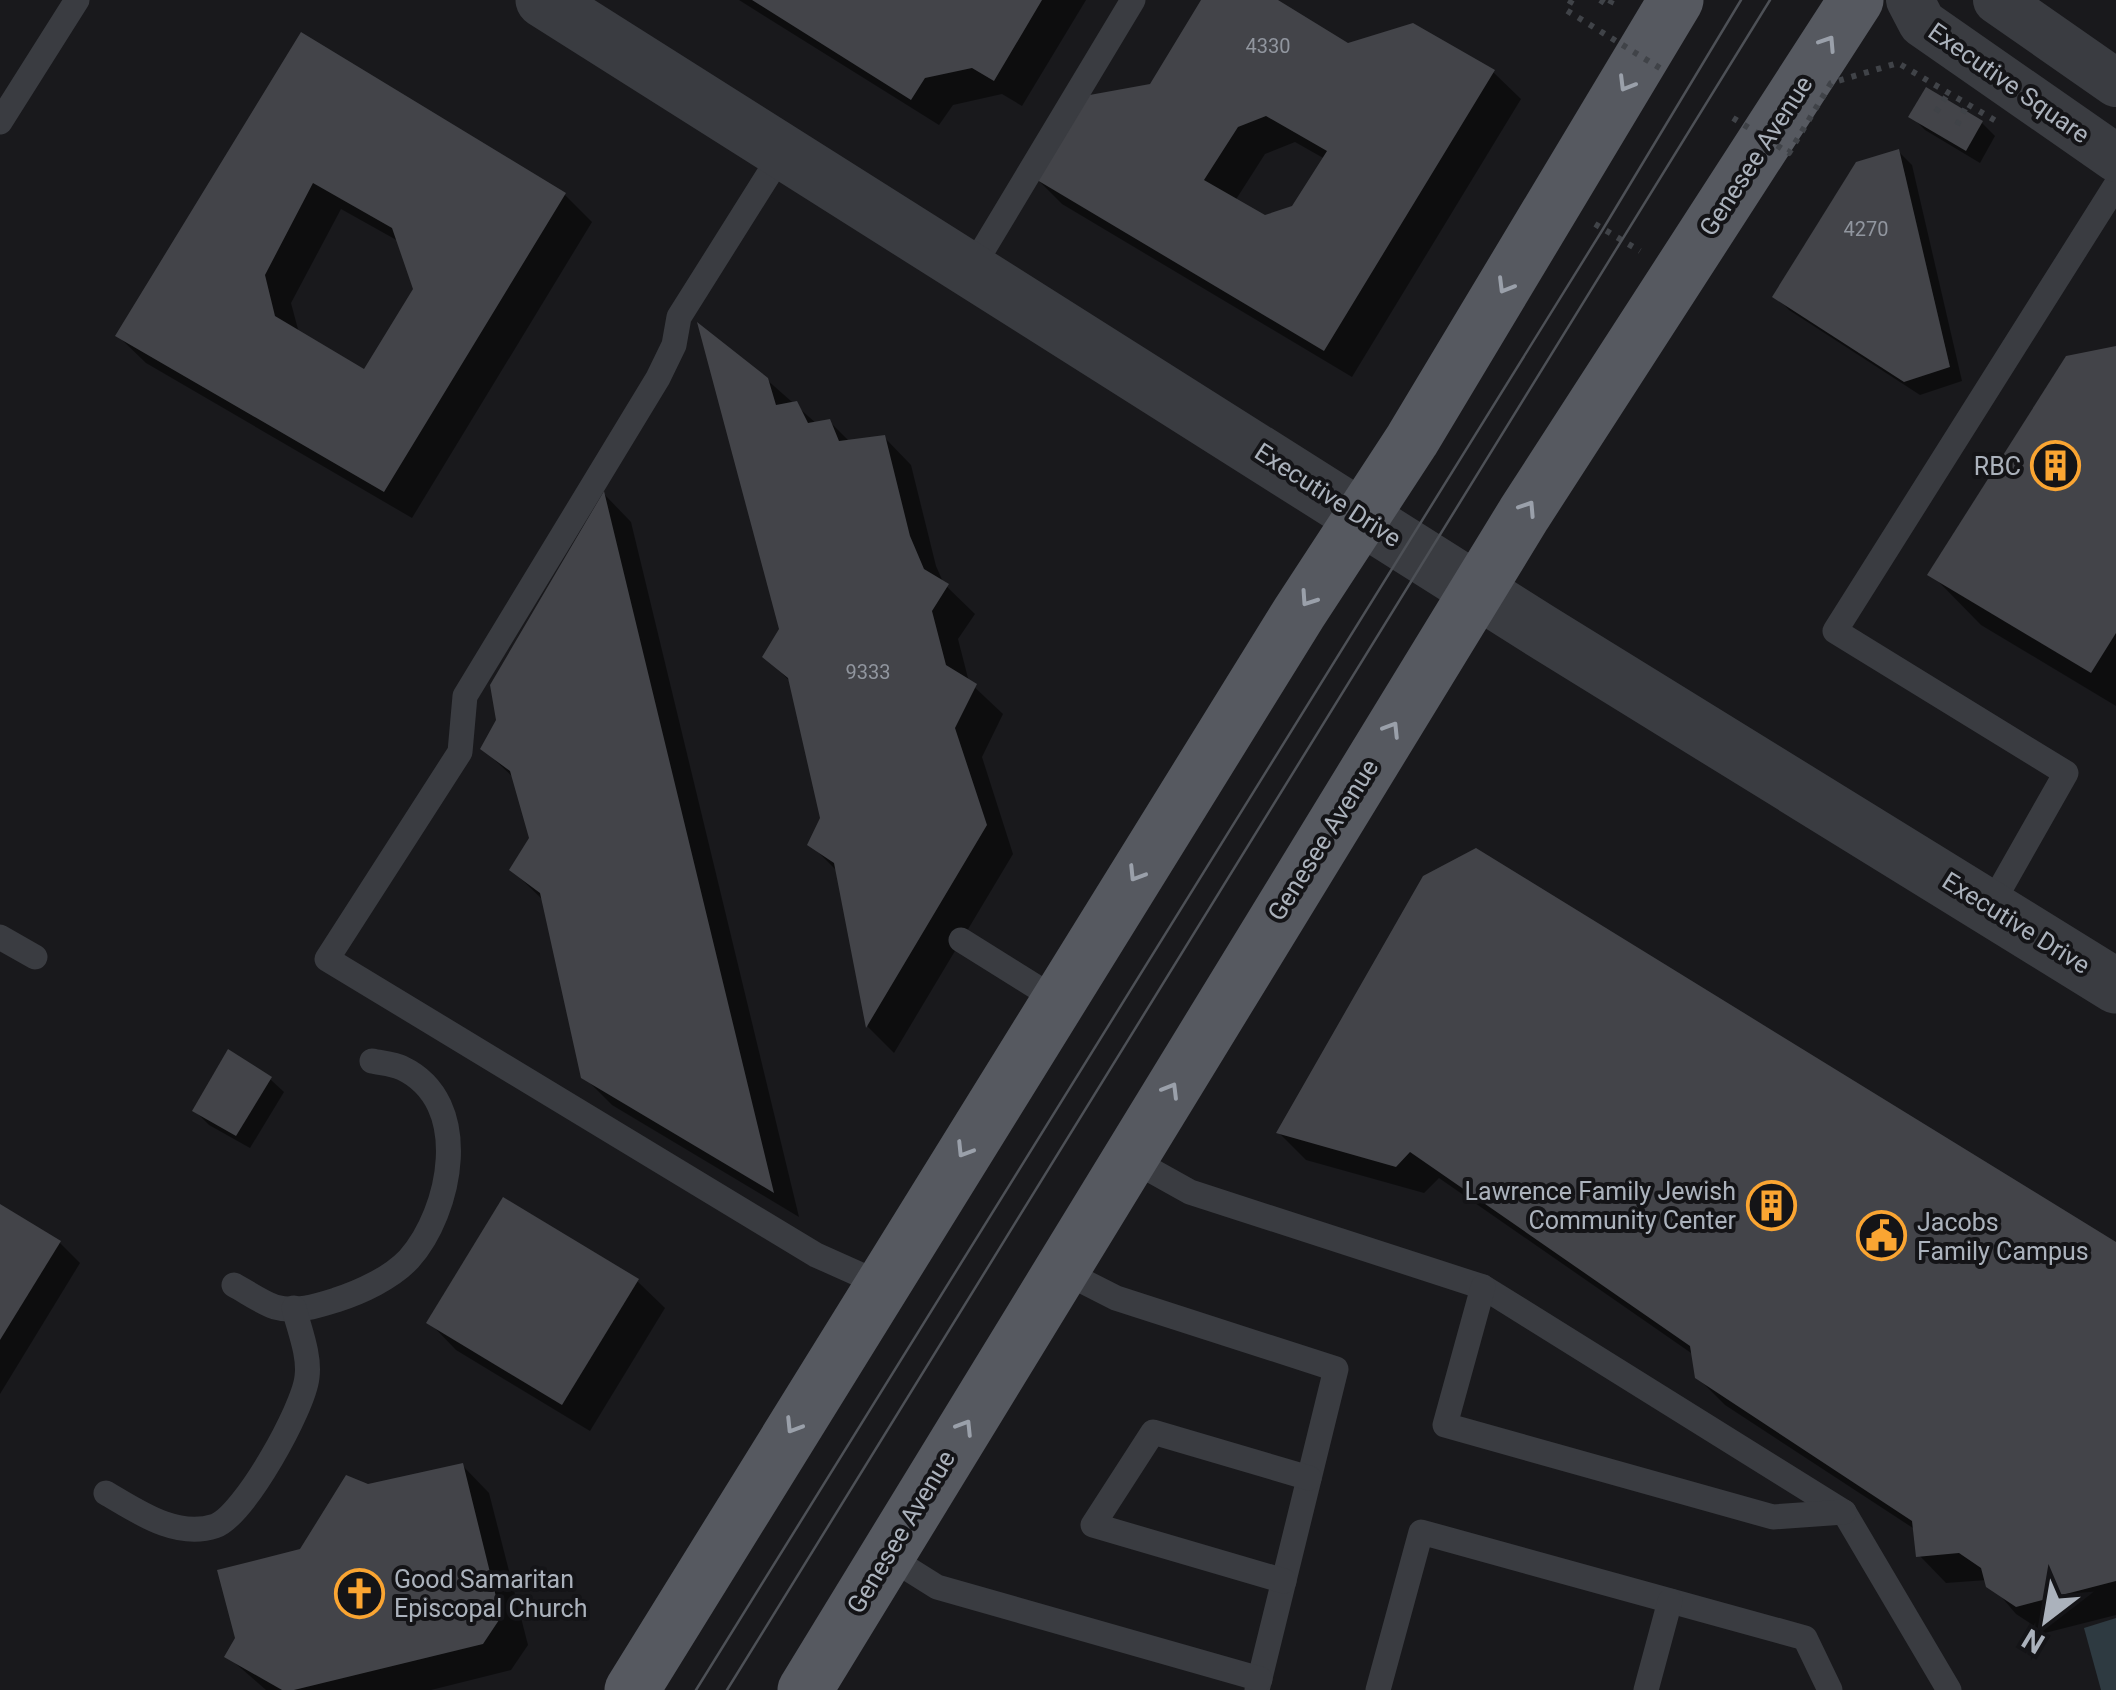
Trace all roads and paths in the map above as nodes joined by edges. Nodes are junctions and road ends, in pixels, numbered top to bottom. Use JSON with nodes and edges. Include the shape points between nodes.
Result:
{"nodes":[{"id":1,"x":77,"y":0,"type":"edge"},
{"id":2,"x":543,"y":0,"type":"edge"},
{"id":3,"x":1133,"y":0,"type":"edge"},
{"id":4,"x":1572,"y":0,"type":"edge"},
{"id":5,"x":1600,"y":0,"type":"edge"},
{"id":6,"x":1612,"y":0,"type":"edge"},
{"id":7,"x":1676,"y":0,"type":"edge"},
{"id":8,"x":1856,"y":0,"type":"edge"},
{"id":9,"x":1910,"y":0,"type":"edge"},
{"id":10,"x":1997,"y":0,"type":"edge"},
{"id":11,"x":1663,"y":70,"type":"dead end"},
{"id":12,"x":2116,"y":83,"type":"edge"},
{"id":13,"x":1946,"y":90,"type":"junction"},
{"id":14,"x":1966,"y":102,"type":"junction"},
{"id":15,"x":1936,"y":112,"type":"dead end"},
{"id":16,"x":1733,"y":118,"type":"dead end"},
{"id":17,"x":1996,"y":120,"type":"dead end"},
{"id":18,"x":0,"y":122,"type":"edge"},
{"id":19,"x":1957,"y":125,"type":"dead end"},
{"id":20,"x":784,"y":150,"type":"junction"},
{"id":21,"x":2116,"y":158,"type":"edge"},
{"id":22,"x":2116,"y":186,"type":"edge"},
{"id":23,"x":972,"y":268,"type":"junction"},
{"id":24,"x":1362,"y":518,"type":"junction"},
{"id":25,"x":1477,"y":591,"type":"junction"},
{"id":26,"x":1990,"y":906,"type":"junction"},
{"id":27,"x":0,"y":936,"type":"edge"},
{"id":28,"x":961,"y":940,"type":"dead end"},
{"id":29,"x":35,"y":957,"type":"dead end"},
{"id":30,"x":2116,"y":986,"type":"edge"},
{"id":31,"x":1057,"y":1000,"type":"junction"},
{"id":32,"x":372,"y":1061,"type":"dead end"},
{"id":33,"x":1129,"y":1158,"type":"junction"},
{"id":34,"x":1061,"y":1270,"type":"junction"},
{"id":35,"x":880,"y":1284,"type":"junction"},
{"id":36,"x":234,"y":1285,"type":"dead end"},
{"id":37,"x":1483,"y":1287,"type":"junction"},
{"id":38,"x":294,"y":1308,"type":"junction"},
{"id":39,"x":1309,"y":1478,"type":"junction"},
{"id":40,"x":106,"y":1493,"type":"dead end"},
{"id":41,"x":1844,"y":1512,"type":"junction"},
{"id":42,"x":886,"y":1555,"type":"junction"},
{"id":43,"x":1284,"y":1581,"type":"junction"},
{"id":44,"x":1670,"y":1600,"type":"junction"},
{"id":45,"x":1258,"y":1685,"type":"edge"},
{"id":46,"x":632,"y":1690,"type":"edge"},
{"id":47,"x":806,"y":1690,"type":"edge"},
{"id":48,"x":1378,"y":1690,"type":"edge"},
{"id":49,"x":1646,"y":1690,"type":"edge"},
{"id":50,"x":1830,"y":1690,"type":"edge"},
{"id":51,"x":1949,"y":1690,"type":"edge"}],
"edges":[{"from":1,"to":18,"type":"lane"},
{"from":2,"to":20,"type":"street","name":"Executive Drive"},
{"from":3,"to":23,"type":"lane"},
{"from":4,"to":11,"type":"path","bridge":true,"via":[[1566,10]]},
{"from":5,"to":6,"type":"path","via":[[1609,6]]},
{"from":7,"to":24,"type":"main road","one_way":true},
{"from":25,"to":8,"type":"main road","name":"Genesee Avenue","one_way":true},
{"from":9,"to":21,"type":"street","name":"Executive Square","via":[[1922,22]]},
{"from":10,"to":12,"type":"street"},
{"from":13,"to":14,"type":"path","bridge":true},
{"from":13,"to":15,"type":"path"},
{"from":13,"to":16,"type":"path","bridge":true,"via":[[1898,62],[1832,83],[1789,152]]},
{"from":14,"to":17,"type":"path","bridge":true},
{"from":14,"to":19,"type":"path"},
{"from":20,"to":23,"type":"street","name":"Executive Drive"},
{"from":20,"to":35,"type":"lane","via":[[679,318],[658,378],[465,696],[460,752],[327,959],[816,1255]]},
{"from":22,"to":26,"type":"lane","via":[[1835,631],[2066,772]]},
{"from":23,"to":24,"type":"street","name":"Executive Drive"},
{"from":24,"to":25,"type":"street","name":"Executive Drive"},
{"from":24,"to":31,"type":"main road","one_way":true},
{"from":25,"to":26,"type":"street","name":"Executive Drive"},
{"from":33,"to":25,"type":"main road","name":"Genesee Avenue","one_way":true},
{"from":26,"to":30,"type":"street","name":"Executive Drive"},
{"from":27,"to":29,"type":"lane"},
{"from":28,"to":31,"type":"lane"},
{"from":31,"to":35,"type":"main road","one_way":true},
{"from":32,"to":38,"type":"lane","via":[[403,1068],[428,1090],[450,1152],[444,1193],[408,1260],[346,1297]]},
{"from":33,"to":34,"type":"main road","name":"Genesee Avenue"},
{"from":33,"to":37,"type":"lane","via":[[1190,1192]]},
{"from":34,"to":39,"type":"lane","via":[[1116,1298],[1336,1370]]},
{"from":42,"to":34,"type":"main road","name":"Genesee Avenue","one_way":true},
{"from":35,"to":46,"type":"main road","one_way":true},
{"from":36,"to":38,"type":"lane","via":[[277,1307]]},
{"from":37,"to":41,"type":"lane"},
{"from":37,"to":41,"type":"lane","via":[[1445,1425],[1773,1517]]},
{"from":38,"to":40,"type":"lane","via":[[306,1364],[303,1393],[236,1512],[215,1526],[170,1525]]},
{"from":39,"to":43,"type":"lane"},
{"from":39,"to":43,"type":"lane","via":[[1153,1432],[1094,1525]]},
{"from":41,"to":51,"type":"lane"},
{"from":42,"to":45,"type":"lane","via":[[937,1587]]},
{"from":42,"to":47,"type":"main road","name":"Genesee Avenue"},
{"from":43,"to":45,"type":"lane"},
{"from":44,"to":48,"type":"lane","via":[[1421,1532]]},
{"from":44,"to":49,"type":"lane"},
{"from":44,"to":50,"type":"lane","via":[[1805,1638]]}]}
